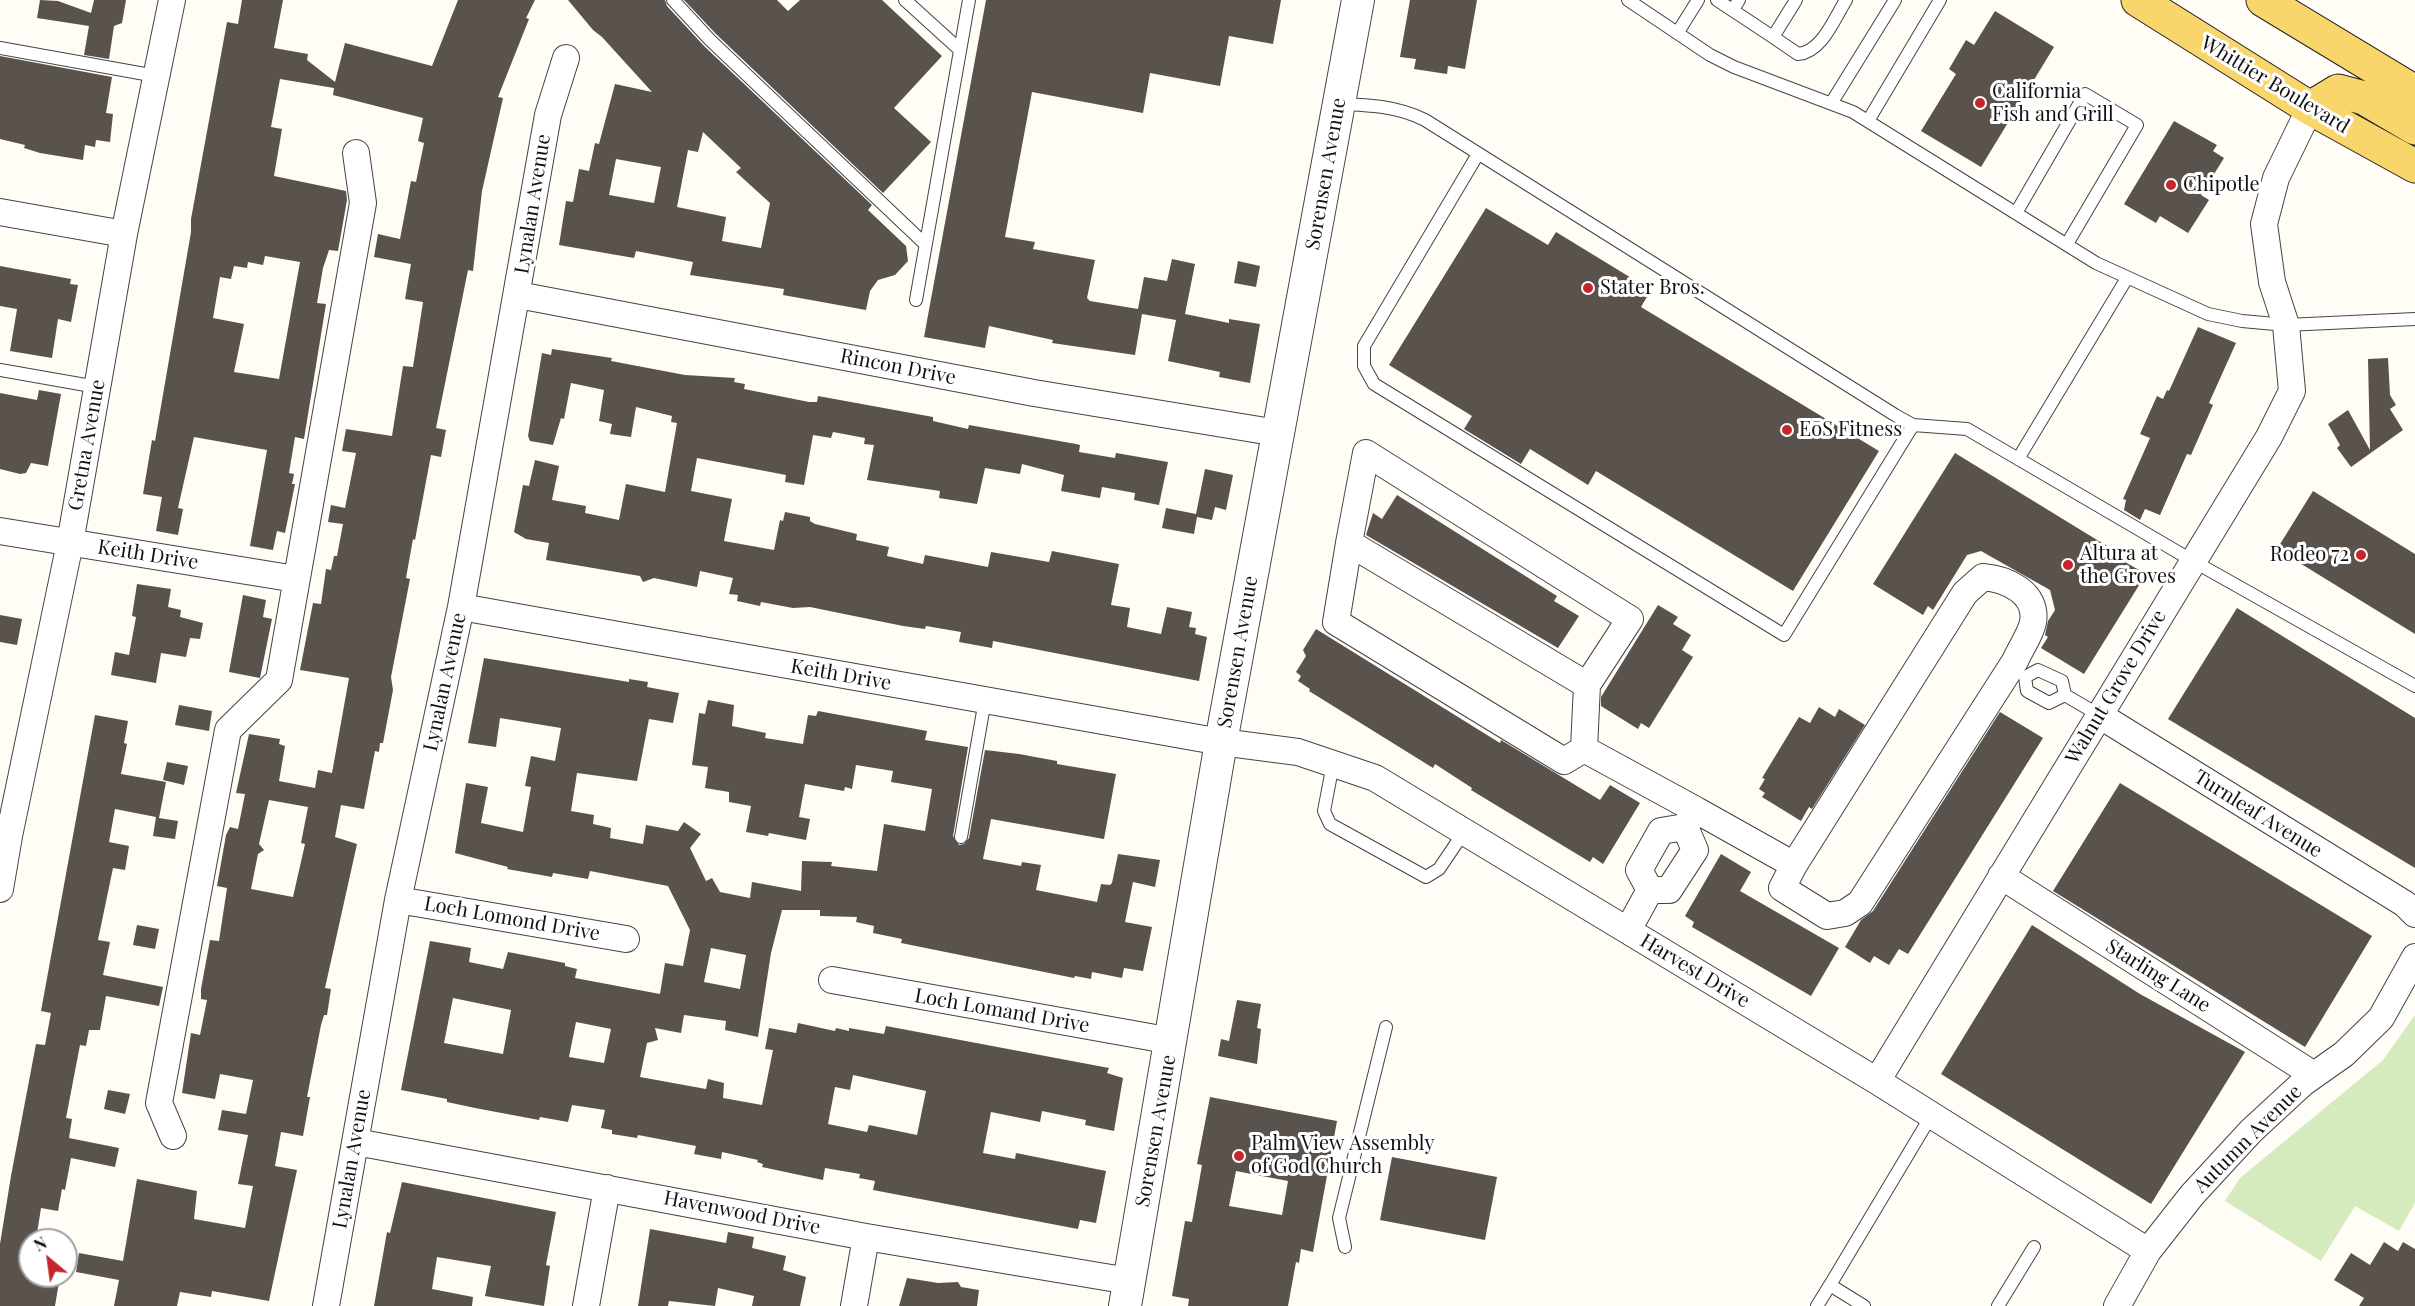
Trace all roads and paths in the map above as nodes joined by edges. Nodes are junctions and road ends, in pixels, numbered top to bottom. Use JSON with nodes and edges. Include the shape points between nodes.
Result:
{"nodes":[{"id":1,"x":172,"y":0,"type":"edge"},
{"id":2,"x":673,"y":0,"type":"edge"},
{"id":3,"x":905,"y":0,"type":"edge"},
{"id":4,"x":969,"y":0,"type":"edge"},
{"id":5,"x":1358,"y":0,"type":"edge"},
{"id":6,"x":1628,"y":0,"type":"edge"},
{"id":7,"x":1698,"y":0,"type":"edge"},
{"id":8,"x":1717,"y":0,"type":"edge"},
{"id":9,"x":1796,"y":0,"type":"edge"},
{"id":10,"x":1846,"y":0,"type":"edge"},
{"id":11,"x":1896,"y":0,"type":"edge"},
{"id":12,"x":1940,"y":0,"type":"edge"},
{"id":13,"x":2138,"y":0,"type":"edge"},
{"id":14,"x":2263,"y":0,"type":"edge"},
{"id":15,"x":1736,"y":5,"type":"edge"},
{"id":16,"x":1678,"y":32,"type":"junction"},
{"id":17,"x":1773,"y":37,"type":"junction"},
{"id":18,"x":0,"y":48,"type":"edge"},
{"id":19,"x":960,"y":50,"type":"junction"},
{"id":20,"x":566,"y":58,"type":"dead end"},
{"id":21,"x":156,"y":76,"type":"junction"},
{"id":22,"x":2415,"y":92,"type":"edge"},
{"id":23,"x":1832,"y":102,"type":"junction"},
{"id":24,"x":1339,"y":104,"type":"junction"},
{"id":25,"x":2310,"y":108,"type":"junction"},
{"id":26,"x":1868,"y":121,"type":"junction"},
{"id":27,"x":2415,"y":128,"type":"edge"},
{"id":28,"x":356,"y":153,"type":"dead end"},
{"id":29,"x":1478,"y":154,"type":"junction"},
{"id":30,"x":2415,"y":166,"type":"edge"},
{"id":31,"x":0,"y":212,"type":"edge"},
{"id":32,"x":2016,"y":213,"type":"junction"},
{"id":33,"x":124,"y":234,"type":"junction"},
{"id":34,"x":926,"y":244,"type":"junction"},
{"id":35,"x":2067,"y":244,"type":"junction"},
{"id":36,"x":2127,"y":278,"type":"junction"},
{"id":37,"x":518,"y":295,"type":"junction"},
{"id":38,"x":916,"y":300,"type":"dead end"},
{"id":39,"x":2415,"y":319,"type":"edge"},
{"id":40,"x":2286,"y":325,"type":"junction"},
{"id":41,"x":0,"y":370,"type":"edge"},
{"id":42,"x":97,"y":387,"type":"junction"},
{"id":43,"x":1913,"y":425,"type":"junction"},
{"id":44,"x":1278,"y":433,"type":"junction"},
{"id":45,"x":2018,"y":459,"type":"junction"},
{"id":46,"x":0,"y":531,"type":"edge"},
{"id":47,"x":70,"y":543,"type":"junction"},
{"id":48,"x":1349,"y":543,"type":"junction"},
{"id":49,"x":2193,"y":561,"type":"junction"},
{"id":50,"x":296,"y":579,"type":"junction"},
{"id":51,"x":461,"y":607,"type":"junction"},
{"id":52,"x":2017,"y":673,"type":"junction"},
{"id":53,"x":1587,"y":685,"type":"junction"},
{"id":54,"x":2415,"y":686,"type":"edge"},
{"id":55,"x":2066,"y":695,"type":"junction"},
{"id":56,"x":985,"y":700,"type":"junction"},
{"id":57,"x":2099,"y":716,"type":"junction"},
{"id":58,"x":1221,"y":742,"type":"junction"},
{"id":59,"x":1584,"y":749,"type":"junction"},
{"id":60,"x":1333,"y":764,"type":"junction"},
{"id":61,"x":1690,"y":819,"type":"junction"},
{"id":62,"x":1464,"y":832,"type":"junction"},
{"id":63,"x":4,"y":835,"type":"edge"},
{"id":64,"x":961,"y":837,"type":"dead end"},
{"id":65,"x":1653,"y":846,"type":"junction"},
{"id":66,"x":1685,"y":865,"type":"junction"},
{"id":67,"x":1794,"y":865,"type":"junction"},
{"id":68,"x":2001,"y":876,"type":"junction"},
{"id":69,"x":0,"y":889,"type":"edge"},
{"id":70,"x":1650,"y":890,"type":"junction"},
{"id":71,"x":398,"y":900,"type":"junction"},
{"id":72,"x":2415,"y":914,"type":"edge"},
{"id":73,"x":1628,"y":930,"type":"junction"},
{"id":74,"x":626,"y":939,"type":"dead end"},
{"id":75,"x":2415,"y":957,"type":"edge"},
{"id":76,"x":832,"y":980,"type":"dead end"},
{"id":77,"x":1386,"y":1027,"type":"dead end"},
{"id":78,"x":1172,"y":1041,"type":"junction"},
{"id":79,"x":2314,"y":1075,"type":"junction"},
{"id":80,"x":1877,"y":1080,"type":"junction"},
{"id":81,"x":1931,"y":1116,"type":"junction"},
{"id":82,"x":174,"y":1136,"type":"dead end"},
{"id":83,"x":356,"y":1142,"type":"junction"},
{"id":84,"x":607,"y":1188,"type":"junction"},
{"id":85,"x":866,"y":1237,"type":"junction"},
{"id":86,"x":1345,"y":1247,"type":"dead end"},
{"id":87,"x":2034,"y":1247,"type":"dead end"},
{"id":88,"x":2148,"y":1251,"type":"junction"},
{"id":89,"x":1830,"y":1285,"type":"junction"},
{"id":90,"x":1127,"y":1294,"type":"edge"},
{"id":91,"x":326,"y":1306,"type":"edge"},
{"id":92,"x":586,"y":1306,"type":"edge"},
{"id":93,"x":854,"y":1306,"type":"edge"},
{"id":94,"x":1817,"y":1306,"type":"edge"},
{"id":95,"x":1864,"y":1306,"type":"edge"},
{"id":96,"x":1998,"y":1306,"type":"edge"},
{"id":97,"x":2117,"y":1306,"type":"edge"}],
"edges":[{"from":1,"to":21,"type":"street","name":"Gretna Avenue"},
{"from":2,"to":34,"type":"lane","via":[[710,40]]},
{"from":3,"to":19,"type":"lane"},
{"from":4,"to":19,"type":"lane"},
{"from":5,"to":24,"type":"street","name":"Sorensen Avenue"},
{"from":6,"to":16,"type":"lane"},
{"from":7,"to":16,"type":"lane"},
{"from":8,"to":15,"type":"lane"},
{"from":9,"to":17,"type":"lane"},
{"from":10,"to":17,"type":"lane","via":[[1817,46],[1808,53],[1798,54]]},
{"from":11,"to":23,"type":"lane"},
{"from":12,"to":26,"type":"lane"},
{"from":13,"to":25,"type":"main road","name":"Whittier Boulevard"},
{"from":14,"to":22,"type":"main road"},
{"from":15,"to":17,"type":"lane"},
{"from":16,"to":23,"type":"lane","via":[[1734,68]]},
{"from":18,"to":21,"type":"lane"},
{"from":19,"to":34,"type":"lane"},
{"from":20,"to":37,"type":"street","name":"Lynalan Avenue","via":[[548,115]]},
{"from":21,"to":33,"type":"street","name":"Gretna Avenue"},
{"from":23,"to":26,"type":"lane"},
{"from":24,"to":29,"type":"lane","via":[[1405,110]]},
{"from":24,"to":44,"type":"street","name":"Sorensen Avenue"},
{"from":25,"to":27,"type":"main road","via":[[2338,91],[2364,98]]},
{"from":25,"to":30,"type":"main road","name":"Whittier Boulevard"},
{"from":25,"to":40,"type":"street","name":"Walnut Grove Drive","via":[[2276,178],[2264,224],[2272,282]]},
{"from":26,"to":32,"type":"lane"},
{"from":28,"to":50,"type":"street","via":[[363,203]]},
{"from":29,"to":43,"type":"lane"},
{"from":29,"to":43,"type":"lane","via":[[1364,346],[1364,366],[1374,384],[1784,635]]},
{"from":31,"to":33,"type":"street"},
{"from":32,"to":35,"type":"lane"},
{"from":32,"to":35,"type":"lane","via":[[2085,94],[2137,125]]},
{"from":33,"to":42,"type":"street","name":"Gretna Avenue"},
{"from":34,"to":38,"type":"lane"},
{"from":35,"to":36,"type":"lane"},
{"from":36,"to":40,"type":"lane","via":[[2208,314]]},
{"from":36,"to":45,"type":"lane"},
{"from":37,"to":44,"type":"street","name":"Rincon Drive","via":[[1034,393]]},
{"from":37,"to":51,"type":"street","name":"Lynalan Avenue"},
{"from":39,"to":40,"type":"lane"},
{"from":40,"to":49,"type":"street","name":"Walnut Grove Drive","via":[[2292,391],[2269,437]]},
{"from":41,"to":42,"type":"lane"},
{"from":42,"to":47,"type":"street","name":"Gretna Avenue"},
{"from":43,"to":45,"type":"lane","via":[[1967,429]]},
{"from":44,"to":58,"type":"street","name":"Sorensen Avenue"},
{"from":45,"to":49,"type":"lane"},
{"from":46,"to":47,"type":"street","name":"Keith Drive"},
{"from":47,"to":50,"type":"street","name":"Keith Drive"},
{"from":47,"to":63,"type":"street","name":"Gretna Avenue"},
{"from":48,"to":53,"type":"street"},
{"from":48,"to":53,"type":"street","via":[[1366,453],[1630,619]]},
{"from":48,"to":59,"type":"street","via":[[1336,622],[1564,761]]},
{"from":49,"to":54,"type":"lane"},
{"from":49,"to":57,"type":"street","name":"Walnut Grove Drive"},
{"from":50,"to":82,"type":"street","via":[[279,680],[228,730],[159,1103]]},
{"from":51,"to":56,"type":"street","name":"Keith Drive"},
{"from":51,"to":71,"type":"street","name":"Lynalan Avenue"},
{"from":52,"to":55,"type":"lane","via":[[2038,670],[2062,681]]},
{"from":52,"to":55,"type":"lane","via":[[2027,691],[2049,703]]},
{"from":52,"to":67,"type":"street","via":[[1860,903],[1845,913],[1827,916],[1782,888]]},
{"from":52,"to":67,"type":"street","via":[[2033,622],[2032,605],[2022,591],[2002,578],[1983,577],[1965,593]]},
{"from":53,"to":59,"type":"street"},
{"from":55,"to":57,"type":"lane"},
{"from":56,"to":58,"type":"street","name":"Keith Drive"},
{"from":56,"to":64,"type":"lane"},
{"from":57,"to":68,"type":"street","name":"Walnut Grove Drive"},
{"from":57,"to":72,"type":"street","name":"Turnleaf Avenue","via":[[2405,904]]},
{"from":58,"to":60,"type":"street","name":"Harvest Drive","via":[[1298,752]]},
{"from":58,"to":78,"type":"street","name":"Sorensen Avenue"},
{"from":59,"to":61,"type":"street"},
{"from":60,"to":62,"type":"street","name":"Harvest Drive","via":[[1375,778]]},
{"from":60,"to":62,"type":"lane","via":[[1324,811],[1330,824],[1426,877],[1439,869]]},
{"from":61,"to":65,"type":"street","via":[[1662,831]]},
{"from":61,"to":66,"type":"street","via":[[1695,850]]},
{"from":61,"to":67,"type":"street"},
{"from":62,"to":73,"type":"street","name":"Harvest Drive"},
{"from":63,"to":69,"type":"street","name":"Gretna Avenue"},
{"from":65,"to":66,"type":"street"},
{"from":65,"to":70,"type":"street","via":[[1639,870]]},
{"from":66,"to":70,"type":"street","via":[[1670,890]]},
{"from":68,"to":79,"type":"street","name":"Starling Lane"},
{"from":68,"to":80,"type":"street","name":"Walnut Grove Drive"},
{"from":70,"to":73,"type":"street"},
{"from":71,"to":74,"type":"street","name":"Loch Lomond Drive"},
{"from":71,"to":83,"type":"street","name":"Lynalan Avenue"},
{"from":73,"to":80,"type":"street","name":"Harvest Drive"},
{"from":75,"to":79,"type":"street","name":"Autumn Avenue","via":[[2380,1018],[2344,1054]]},
{"from":76,"to":78,"type":"street","name":"Loch Lomand Drive"},
{"from":77,"to":86,"type":"lane","via":[[1339,1218]]},
{"from":78,"to":90,"type":"street","name":"Sorensen Avenue"},
{"from":79,"to":88,"type":"street","name":"Autumn Avenue","via":[[2251,1131],[2192,1195]]},
{"from":80,"to":81,"type":"street","name":"Harvest Drive"},
{"from":81,"to":88,"type":"street","name":"Harvest Drive"},
{"from":81,"to":89,"type":"lane"},
{"from":83,"to":84,"type":"street","name":"Havenwood Drive"},
{"from":83,"to":91,"type":"street","name":"Lynalan Avenue"},
{"from":84,"to":85,"type":"street","name":"Havenwood Drive"},
{"from":84,"to":92,"type":"street"},
{"from":85,"to":90,"type":"street","name":"Havenwood Drive"},
{"from":85,"to":93,"type":"street"},
{"from":87,"to":96,"type":"lane"},
{"from":88,"to":97,"type":"street","name":"Autumn Avenue"},
{"from":89,"to":94,"type":"lane"},
{"from":89,"to":95,"type":"lane"}]}
